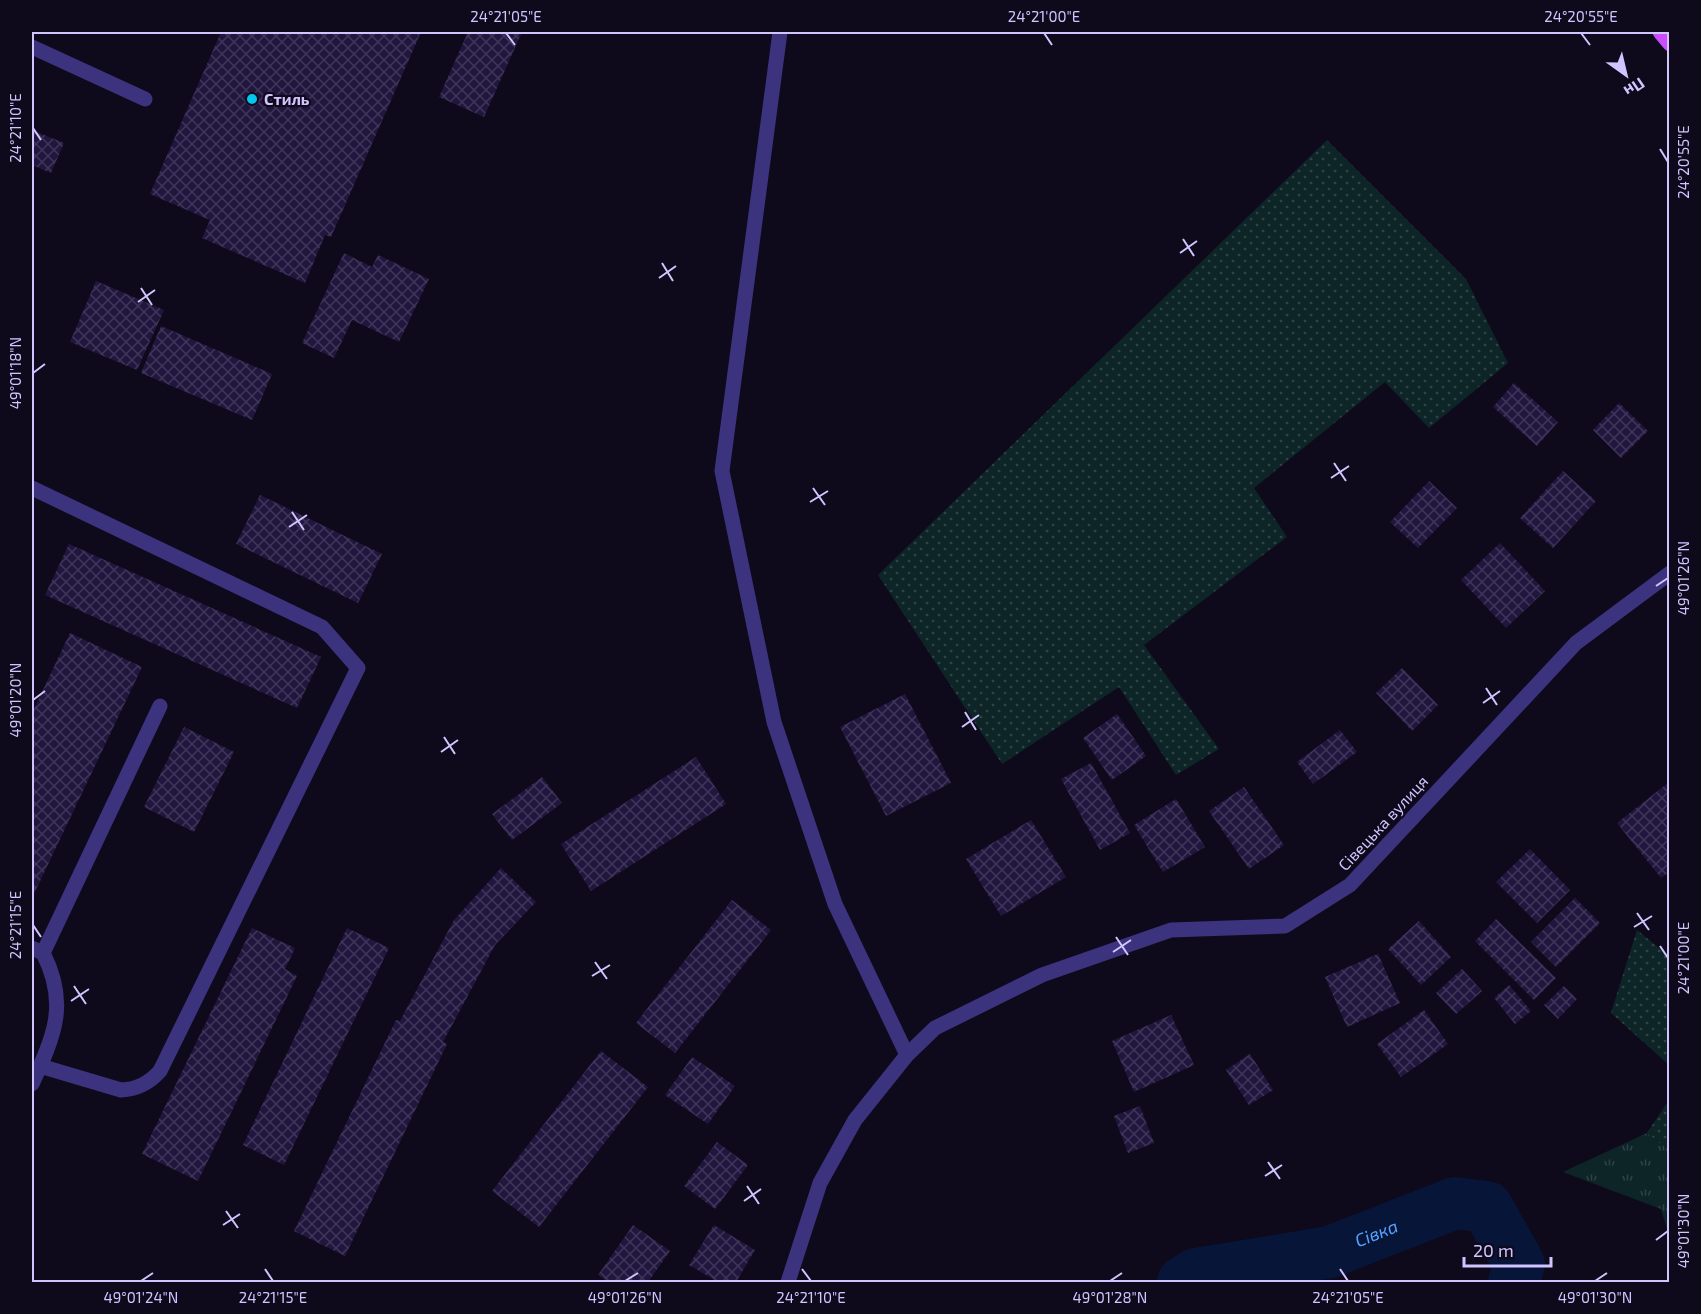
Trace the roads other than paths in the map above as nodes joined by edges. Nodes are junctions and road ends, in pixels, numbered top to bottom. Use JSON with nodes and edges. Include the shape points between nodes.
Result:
{"nodes":[{"id":1,"x":780,"y":32,"type":"edge"},
{"id":2,"x":1660,"y":32,"type":"edge"},
{"id":3,"x":1670,"y":44,"type":"edge"},
{"id":4,"x":32,"y":47,"type":"edge"},
{"id":5,"x":145,"y":99,"type":"dead end"},
{"id":6,"x":32,"y":488,"type":"edge"},
{"id":7,"x":1670,"y":573,"type":"edge"},
{"id":8,"x":160,"y":706,"type":"dead end"},
{"id":9,"x":37,"y":951,"type":"edge"},
{"id":10,"x":907,"y":1054,"type":"junction"},
{"id":11,"x":40,"y":1066,"type":"junction"},
{"id":12,"x":32,"y":1084,"type":"edge"},
{"id":13,"x":788,"y":1282,"type":"edge"}],
"edges":[{"from":1,"to":10,"type":"street","via":[[722,471],[774,722],[835,904]]},
{"from":2,"to":3,"type":"main road"},
{"from":4,"to":5,"type":"street"},
{"from":6,"to":11,"type":"street","via":[[322,627],[358,668],[160,1071],[143,1086],[121,1090]]},
{"from":7,"to":10,"type":"street","name":"Сівецька вулиця","via":[[1576,643],[1350,885],[1285,926],[1171,930],[1042,975],[935,1028]]},
{"from":8,"to":9,"type":"street"},
{"from":9,"to":11,"type":"street","via":[[52,970],[58,1008],[56,1027]]},
{"from":10,"to":13,"type":"street","name":"Сівецька вулиця","via":[[855,1120],[820,1183]]},
{"from":11,"to":12,"type":"street"}]}
